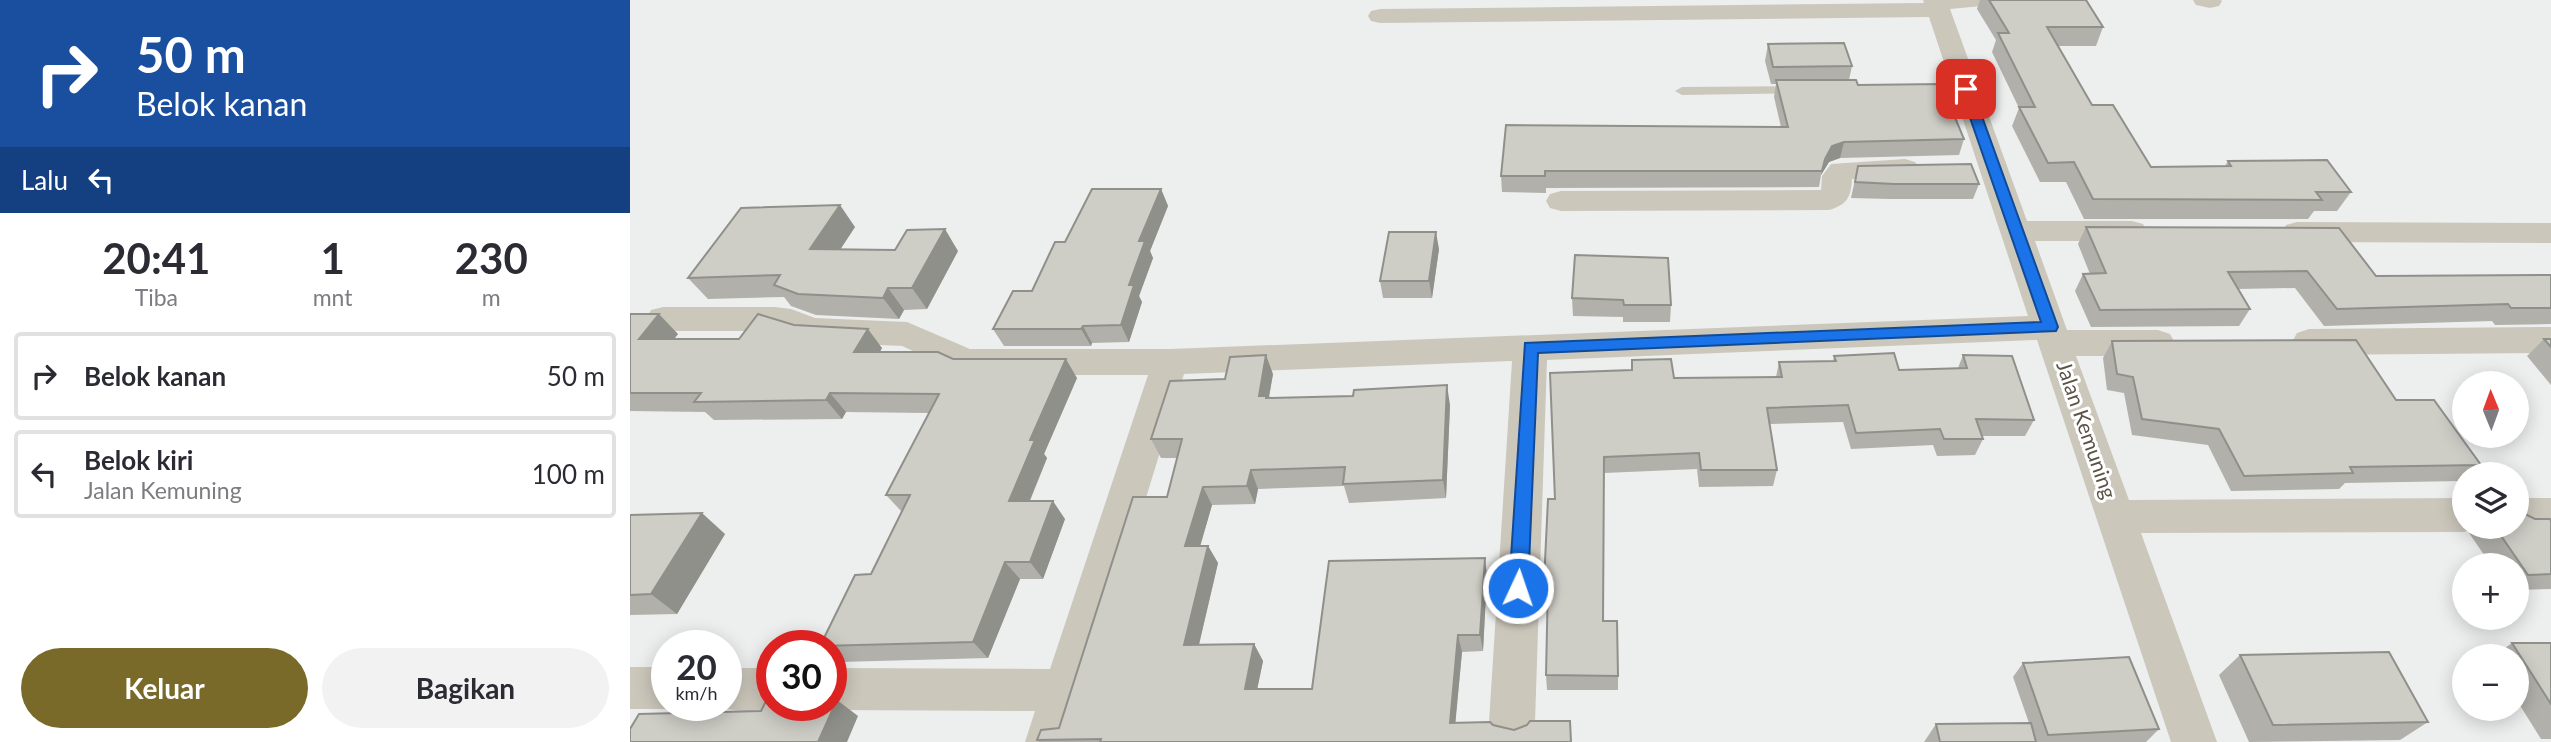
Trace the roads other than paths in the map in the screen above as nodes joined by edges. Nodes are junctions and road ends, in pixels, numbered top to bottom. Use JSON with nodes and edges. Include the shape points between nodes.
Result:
{"nodes":[{"id":1,"x":1984,"y":0,"type":"edge"},
{"id":2,"x":1936,"y":4,"type":"edge"},
{"id":3,"x":1380,"y":16,"type":"dead end"},
{"id":4,"x":1912,"y":89,"type":"edge"},
{"id":5,"x":1966,"y":89,"type":"junction"},
{"id":6,"x":1817,"y":90,"type":"edge"},
{"id":7,"x":1682,"y":91,"type":"dead end"},
{"id":8,"x":1930,"y":168,"type":"edge"},
{"id":9,"x":1561,"y":201,"type":"dead end"},
{"id":10,"x":2017,"y":231,"type":"junction"},
{"id":11,"x":2167,"y":232,"type":"edge"},
{"id":12,"x":2263,"y":232,"type":"edge"},
{"id":13,"x":2551,"y":233,"type":"edge"},
{"id":14,"x":663,"y":319,"type":"dead end"},
{"id":15,"x":2054,"y":335,"type":"junction"},
{"id":16,"x":2551,"y":340,"type":"edge"},
{"id":17,"x":2194,"y":342,"type":"edge"},
{"id":18,"x":2276,"y":342,"type":"edge"},
{"id":19,"x":1530,"y":347,"type":"junction"},
{"id":20,"x":1170,"y":362,"type":"junction"},
{"id":21,"x":2452,"y":515,"type":"edge"},
{"id":22,"x":2529,"y":515,"type":"edge"},
{"id":23,"x":2551,"y":515,"type":"edge"},
{"id":24,"x":2116,"y":517,"type":"junction"},
{"id":25,"x":630,"y":688,"type":"edge"},
{"id":26,"x":651,"y":688,"type":"edge"},
{"id":27,"x":847,"y":689,"type":"edge"},
{"id":28,"x":1065,"y":690,"type":"junction"},
{"id":29,"x":1512,"y":722,"type":"dead end"},
{"id":30,"x":1048,"y":742,"type":"edge"},
{"id":31,"x":2194,"y":742,"type":"edge"}],
"edges":[{"from":1,"to":2,"type":"street"},
{"from":2,"to":3,"type":"street"},
{"from":2,"to":5,"type":"street","name":"Jalan Kemuning"},
{"from":4,"to":5,"type":"lane"},
{"from":5,"to":10,"type":"street","name":"Jalan Kemuning","via":[[1982,168]]},
{"from":6,"to":7,"type":"lane"},
{"from":8,"to":9,"type":"street","via":[[1841,170],[1836,195],[1829,200]]},
{"from":10,"to":11,"type":"street"},
{"from":10,"to":15,"type":"street","name":"Jalan Kemuning"},
{"from":12,"to":13,"type":"street"},
{"from":14,"to":20,"type":"street","via":[[775,320],[810,330],[907,334],[966,362]]},
{"from":15,"to":17,"type":"street"},
{"from":15,"to":19,"type":"street"},
{"from":15,"to":24,"type":"street","name":"Jalan Kemuning"},
{"from":16,"to":18,"type":"street"},
{"from":19,"to":20,"type":"street"},
{"from":19,"to":29,"type":"street"},
{"from":20,"to":28,"type":"street"},
{"from":21,"to":24,"type":"street"},
{"from":22,"to":23,"type":"street"},
{"from":24,"to":31,"type":"street","name":"Jalan Kemuning"},
{"from":25,"to":26,"type":"street"},
{"from":27,"to":28,"type":"street"},
{"from":28,"to":30,"type":"street"}]}
